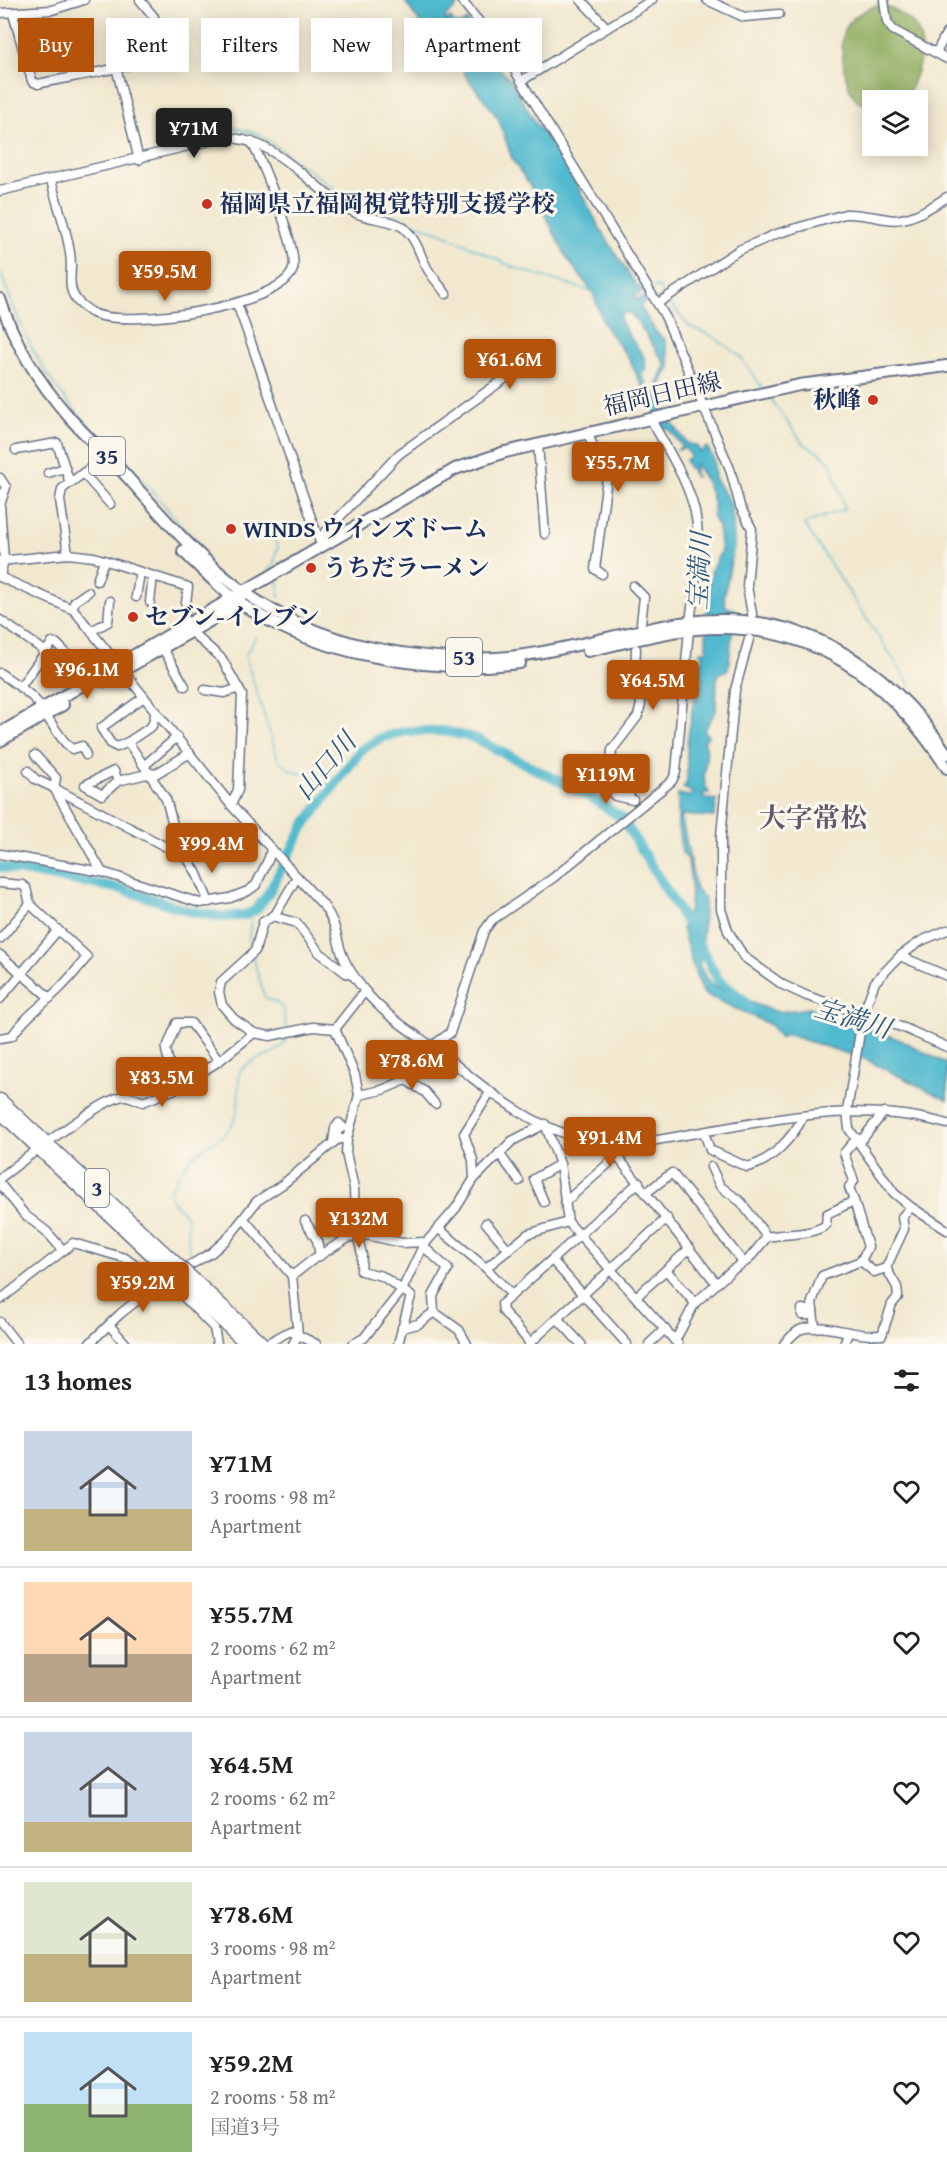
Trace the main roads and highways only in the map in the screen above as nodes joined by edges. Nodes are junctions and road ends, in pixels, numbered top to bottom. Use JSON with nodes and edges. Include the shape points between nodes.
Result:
{"nodes":[{"id":1,"x":0,"y":298,"type":"edge"},
{"id":2,"x":0,"y":318,"type":"edge"},
{"id":3,"x":947,"y":366,"type":"edge"},
{"id":4,"x":238,"y":597,"type":"junction"},
{"id":5,"x":732,"y":624,"type":"junction"},
{"id":6,"x":191,"y":628,"type":"junction"},
{"id":7,"x":121,"y":668,"type":"junction"},
{"id":8,"x":44,"y":712,"type":"junction"},
{"id":9,"x":0,"y":733,"type":"edge"},
{"id":10,"x":0,"y":741,"type":"edge"},
{"id":11,"x":947,"y":754,"type":"edge"},
{"id":12,"x":947,"y":768,"type":"edge"},
{"id":13,"x":0,"y":1093,"type":"edge"},
{"id":14,"x":0,"y":1100,"type":"edge"},
{"id":15,"x":6,"y":1111,"type":"edge"},
{"id":16,"x":0,"y":1118,"type":"edge"},
{"id":17,"x":14,"y":1126,"type":"junction"},
{"id":18,"x":43,"y":1146,"type":"junction"},
{"id":19,"x":187,"y":1281,"type":"junction"},
{"id":20,"x":247,"y":1344,"type":"edge"},
{"id":21,"x":265,"y":1344,"type":"edge"}],
"edges":[{"from":1,"to":4,"type":"main road","number":"35","via":[[16,340],[56,402]]},
{"from":2,"to":4,"type":"main road","number":"35","via":[[16,354],[44,398],[200,568]]},
{"from":3,"to":4,"type":"main road","name":"福岡日田線","via":[[799,385],[505,452],[455,470],[320,542]]},
{"from":4,"to":5,"type":"main road","number":"53","via":[[324,633],[372,647],[434,657],[515,656],[692,626]]},
{"from":4,"to":6,"type":"main road","name":"福岡日田線"},
{"from":5,"to":11,"type":"main road","number":"53","via":[[787,630],[852,657],[905,699]]},
{"from":5,"to":12,"type":"main road","number":"53","via":[[783,637],[848,663],[899,703]]},
{"from":6,"to":7,"type":"main road","name":"福岡日田線"},
{"from":6,"to":7,"type":"main road","name":"福岡日田線","via":[[163,649]]},
{"from":7,"to":8,"type":"main road","name":"福岡日田線"},
{"from":7,"to":8,"type":"main road","name":"福岡日田線"},
{"from":8,"to":9,"type":"main road","name":"福岡日田線"},
{"from":8,"to":10,"type":"main road","name":"福岡日田線"},
{"from":13,"to":15,"type":"highway"},
{"from":14,"to":15,"type":"highway","number":"3"},
{"from":15,"to":17,"type":"highway","number":"3"},
{"from":15,"to":18,"type":"highway","number":"3"},
{"from":16,"to":17,"type":"highway"},
{"from":17,"to":18,"type":"highway","number":"3"},
{"from":18,"to":19,"type":"highway","number":"3","bridge":true,"via":[[169,1276]]},
{"from":19,"to":20,"type":"highway","number":"3"},
{"from":19,"to":21,"type":"highway","number":"3"}]}
